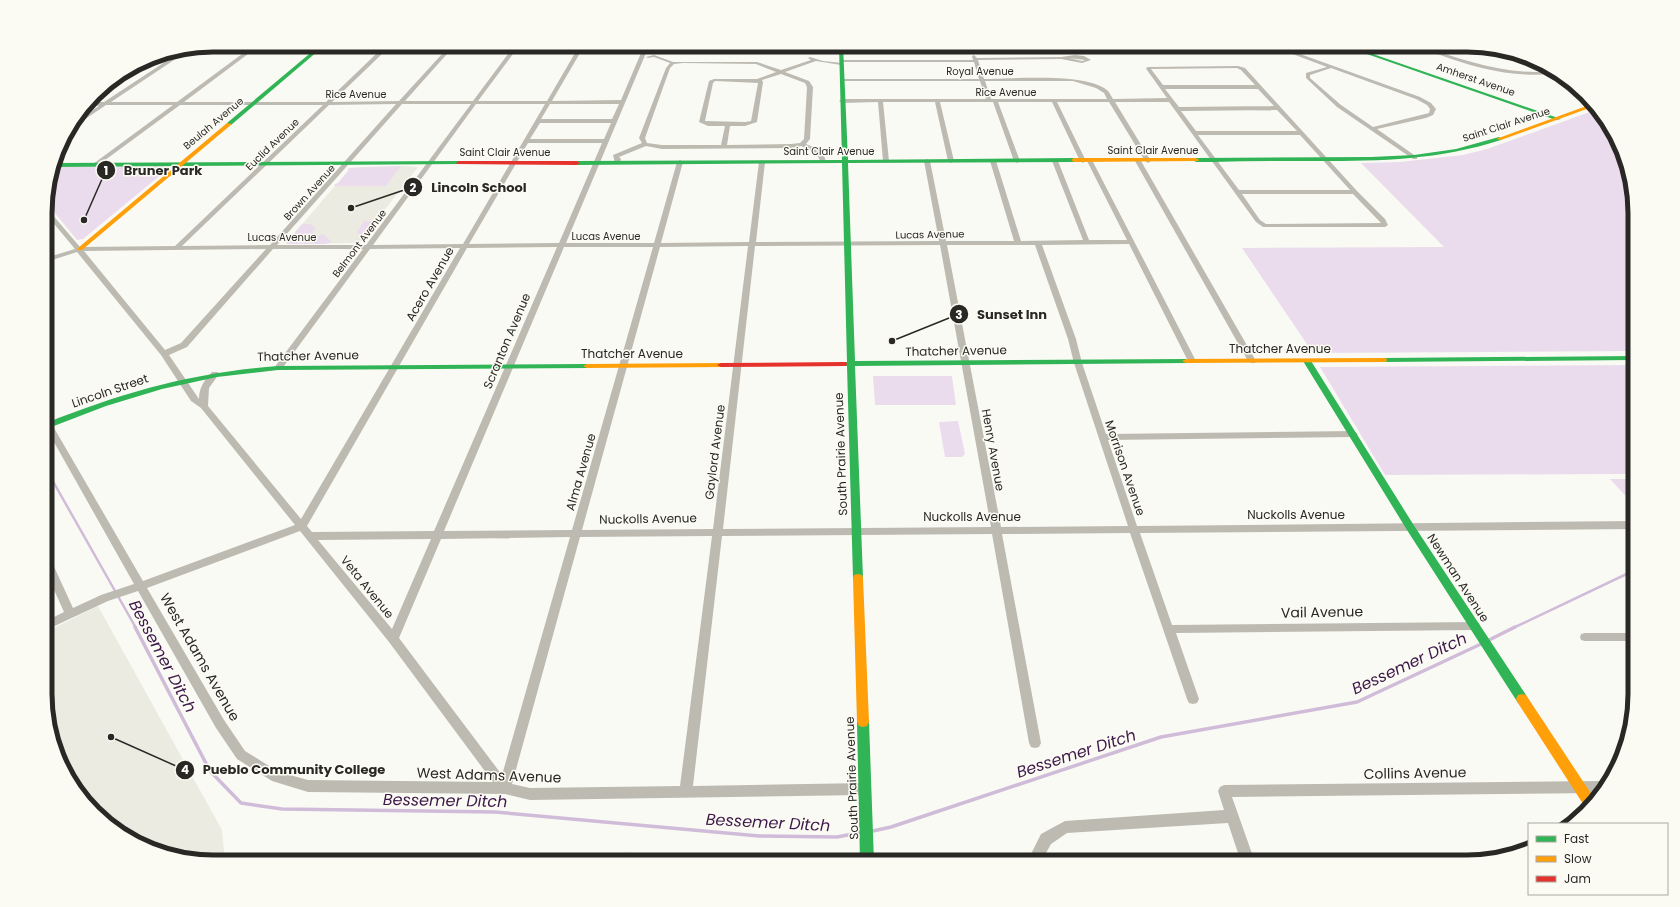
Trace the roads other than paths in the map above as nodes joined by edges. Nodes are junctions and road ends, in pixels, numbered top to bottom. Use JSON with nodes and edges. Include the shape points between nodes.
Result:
{"nodes":[{"id":1,"x":199,"y":52,"type":"edge"},
{"id":2,"x":380,"y":52,"type":"junction"},
{"id":3,"x":446,"y":52,"type":"junction"},
{"id":4,"x":512,"y":52,"type":"junction"},
{"id":5,"x":578,"y":52,"type":"junction"},
{"id":6,"x":659,"y":52,"type":"joint"},
{"id":7,"x":805,"y":52,"type":"edge"},
{"id":8,"x":841,"y":52,"type":"edge"},
{"id":9,"x":972,"y":52,"type":"edge"},
{"id":10,"x":1290,"y":52,"type":"edge"},
{"id":11,"x":1363,"y":52,"type":"edge"},
{"id":12,"x":1437,"y":52,"type":"edge"},
{"id":13,"x":247,"y":53,"type":"junction"},
{"id":14,"x":314,"y":53,"type":"junction"},
{"id":15,"x":643,"y":54,"type":"junction"},
{"id":16,"x":177,"y":56,"type":"edge"},
{"id":17,"x":654,"y":56,"type":"junction"},
{"id":18,"x":1060,"y":58,"type":"junction"},
{"id":19,"x":814,"y":60,"type":"junction"},
{"id":20,"x":975,"y":60,"type":"junction"},
{"id":21,"x":673,"y":63,"type":"junction"},
{"id":22,"x":841,"y":63,"type":"junction"},
{"id":23,"x":1331,"y":67,"type":"junction"},
{"id":24,"x":782,"y":72,"type":"junction"},
{"id":25,"x":1546,"y":73,"type":"edge"},
{"id":26,"x":758,"y":80,"type":"junction"},
{"id":27,"x":842,"y":80,"type":"junction"},
{"id":28,"x":982,"y":80,"type":"junction"},
{"id":29,"x":1162,"y":87,"type":"junction"},
{"id":30,"x":1260,"y":87,"type":"junction"},
{"id":31,"x":995,"y":100,"type":"junction"},
{"id":32,"x":1054,"y":100,"type":"junction"},
{"id":33,"x":1111,"y":100,"type":"junction"},
{"id":34,"x":1170,"y":100,"type":"junction"},
{"id":35,"x":842,"y":101,"type":"junction"},
{"id":36,"x":880,"y":101,"type":"junction"},
{"id":37,"x":937,"y":101,"type":"junction"},
{"id":38,"x":989,"y":101,"type":"junction"},
{"id":39,"x":475,"y":102,"type":"junction"},
{"id":40,"x":548,"y":102,"type":"junction"},
{"id":41,"x":622,"y":102,"type":"junction"},
{"id":42,"x":106,"y":103,"type":"junction"},
{"id":43,"x":180,"y":103,"type":"junction"},
{"id":44,"x":254,"y":103,"type":"junction"},
{"id":45,"x":327,"y":103,"type":"junction"},
{"id":46,"x":402,"y":103,"type":"junction"},
{"id":47,"x":95,"y":104,"type":"edge"},
{"id":48,"x":1588,"y":107,"type":"edge"},
{"id":49,"x":1280,"y":108,"type":"junction"},
{"id":50,"x":1177,"y":109,"type":"junction"},
{"id":51,"x":82,"y":119,"type":"edge"},
{"id":52,"x":1558,"y":119,"type":"junction"},
{"id":53,"x":538,"y":121,"type":"junction"},
{"id":54,"x":614,"y":121,"type":"junction"},
{"id":55,"x":728,"y":124,"type":"junction"},
{"id":56,"x":1372,"y":129,"type":"junction"},
{"id":57,"x":1194,"y":133,"type":"junction"},
{"id":58,"x":1302,"y":133,"type":"junction"},
{"id":59,"x":526,"y":141,"type":"junction"},
{"id":60,"x":606,"y":141,"type":"junction"},
{"id":61,"x":645,"y":144,"type":"junction"},
{"id":62,"x":802,"y":144,"type":"junction"},
{"id":63,"x":724,"y":146,"type":"junction"},
{"id":64,"x":1415,"y":158,"type":"junction"},
{"id":65,"x":598,"y":159,"type":"junction"},
{"id":66,"x":616,"y":159,"type":"junction"},
{"id":67,"x":1148,"y":160,"type":"junction"},
{"id":68,"x":1216,"y":160,"type":"junction"},
{"id":69,"x":1326,"y":160,"type":"junction"},
{"id":70,"x":928,"y":161,"type":"junction"},
{"id":71,"x":952,"y":161,"type":"junction"},
{"id":72,"x":993,"y":161,"type":"junction"},
{"id":73,"x":1017,"y":161,"type":"junction"},
{"id":74,"x":1054,"y":161,"type":"junction"},
{"id":75,"x":1087,"y":161,"type":"junction"},
{"id":76,"x":1138,"y":161,"type":"junction"},
{"id":77,"x":680,"y":162,"type":"junction"},
{"id":78,"x":762,"y":162,"type":"junction"},
{"id":79,"x":823,"y":162,"type":"junction"},
{"id":80,"x":844,"y":162,"type":"junction"},
{"id":81,"x":886,"y":162,"type":"junction"},
{"id":82,"x":431,"y":163,"type":"junction"},
{"id":83,"x":513,"y":163,"type":"junction"},
{"id":84,"x":180,"y":164,"type":"junction"},
{"id":85,"x":263,"y":164,"type":"junction"},
{"id":86,"x":347,"y":164,"type":"junction"},
{"id":87,"x":59,"y":165,"type":"edge"},
{"id":88,"x":94,"y":165,"type":"junction"},
{"id":89,"x":1238,"y":192,"type":"junction"},
{"id":90,"x":1355,"y":192,"type":"junction"},
{"id":91,"x":52,"y":216,"type":"edge"},
{"id":92,"x":1132,"y":242,"type":"junction"},
{"id":93,"x":943,"y":243,"type":"junction"},
{"id":94,"x":1018,"y":243,"type":"junction"},
{"id":95,"x":1038,"y":243,"type":"junction"},
{"id":96,"x":1087,"y":243,"type":"junction"},
{"id":97,"x":752,"y":245,"type":"junction"},
{"id":98,"x":847,"y":245,"type":"junction"},
{"id":99,"x":464,"y":246,"type":"junction"},
{"id":100,"x":560,"y":246,"type":"junction"},
{"id":101,"x":656,"y":246,"type":"junction"},
{"id":102,"x":272,"y":247,"type":"junction"},
{"id":103,"x":368,"y":247,"type":"junction"},
{"id":104,"x":176,"y":248,"type":"junction"},
{"id":105,"x":80,"y":249,"type":"junction"},
{"id":106,"x":52,"y":258,"type":"edge"},
{"id":107,"x":164,"y":354,"type":"junction"},
{"id":108,"x":1628,"y":358,"type":"edge"},
{"id":109,"x":1192,"y":361,"type":"junction"},
{"id":110,"x":1252,"y":361,"type":"junction"},
{"id":111,"x":1307,"y":361,"type":"junction"},
{"id":112,"x":966,"y":363,"type":"junction"},
{"id":113,"x":1078,"y":363,"type":"junction"},
{"id":114,"x":851,"y":364,"type":"junction"},
{"id":115,"x":738,"y":365,"type":"junction"},
{"id":116,"x":510,"y":366,"type":"junction"},
{"id":117,"x":623,"y":366,"type":"junction"},
{"id":118,"x":395,"y":367,"type":"junction"},
{"id":119,"x":278,"y":368,"type":"junction"},
{"id":120,"x":215,"y":374,"type":"junction"},
{"id":121,"x":183,"y":380,"type":"junction"},
{"id":122,"x":204,"y":406,"type":"junction"},
{"id":123,"x":52,"y":422,"type":"edge"},
{"id":124,"x":52,"y":433,"type":"edge"},
{"id":125,"x":1354,"y":434,"type":"junction"},
{"id":126,"x":1103,"y":437,"type":"junction"},
{"id":127,"x":1628,"y":525,"type":"edge"},
{"id":128,"x":302,"y":527,"type":"junction"},
{"id":129,"x":1410,"y":527,"type":"junction"},
{"id":130,"x":1134,"y":529,"type":"junction"},
{"id":131,"x":995,"y":530,"type":"junction"},
{"id":132,"x":856,"y":531,"type":"junction"},
{"id":133,"x":717,"y":532,"type":"junction"},
{"id":134,"x":576,"y":533,"type":"junction"},
{"id":135,"x":438,"y":534,"type":"junction"},
{"id":136,"x":309,"y":536,"type":"junction"},
{"id":137,"x":52,"y":574,"type":"edge"},
{"id":138,"x":141,"y":586,"type":"junction"},
{"id":139,"x":70,"y":614,"type":"junction"},
{"id":140,"x":52,"y":623,"type":"edge"},
{"id":141,"x":1475,"y":626,"type":"junction"},
{"id":142,"x":1169,"y":629,"type":"junction"},
{"id":143,"x":1585,"y":637,"type":"dead end"},
{"id":144,"x":1628,"y":637,"type":"edge"},
{"id":145,"x":393,"y":639,"type":"junction"},
{"id":146,"x":1192,"y":699,"type":"dead end"},
{"id":147,"x":1035,"y":743,"type":"dead end"},
{"id":148,"x":1599,"y":787,"type":"edge"},
{"id":149,"x":505,"y":788,"type":"junction"},
{"id":150,"x":1579,"y":788,"type":"junction"},
{"id":151,"x":686,"y":792,"type":"junction"},
{"id":152,"x":865,"y":794,"type":"junction"},
{"id":153,"x":1588,"y":800,"type":"edge"},
{"id":154,"x":1233,"y":816,"type":"junction"},
{"id":155,"x":867,"y":855,"type":"edge"},
{"id":156,"x":1038,"y":855,"type":"edge"},
{"id":157,"x":1246,"y":855,"type":"edge"}],
"edges":[{"from":1,"to":13,"type":"street"},
{"from":2,"to":3,"type":"street"},
{"from":2,"to":14,"type":"street"},
{"from":2,"to":45,"type":"street","name":"Euclid Avenue"},
{"from":3,"to":4,"type":"street"},
{"from":3,"to":46,"type":"street","name":"Brown Avenue"},
{"from":4,"to":5,"type":"street"},
{"from":4,"to":39,"type":"street","name":"Belmont Avenue"},
{"from":5,"to":15,"type":"street"},
{"from":5,"to":40,"type":"street","name":"Acero Avenue"},
{"from":6,"to":15,"type":"street"},
{"from":6,"to":17,"type":"street"},
{"from":7,"to":19,"type":"street"},
{"from":8,"to":22,"type":"street","name":"South Prairie Avenue"},
{"from":9,"to":20,"type":"street"},
{"from":10,"to":23,"type":"street"},
{"from":11,"to":52,"type":"street","name":"Amherst Avenue"},
{"from":12,"to":25,"type":"street","via":[[1498,71],[1529,75]]},
{"from":13,"to":14,"type":"street"},
{"from":13,"to":43,"type":"street"},
{"from":14,"to":44,"type":"street","name":"Beulah Avenue"},
{"from":15,"to":17,"type":"street"},
{"from":15,"to":41,"type":"street","name":"Scranton Avenue"},
{"from":16,"to":42,"type":"street"},
{"from":17,"to":21,"type":"street"},
{"from":18,"to":18,"type":"street","via":[[1082,62],[1089,60],[1078,57]]},
{"from":18,"to":20,"type":"street"},
{"from":19,"to":22,"type":"street"},
{"from":19,"to":24,"type":"street"},
{"from":20,"to":22,"type":"street"},
{"from":20,"to":28,"type":"street"},
{"from":21,"to":24,"type":"street","via":[[751,62]]},
{"from":21,"to":61,"type":"street","via":[[668,68],[642,138]]},
{"from":22,"to":27,"type":"street","name":"South Prairie Avenue"},
{"from":23,"to":56,"type":"street","via":[[1312,72],[1308,74],[1308,78],[1339,106]]},
{"from":23,"to":56,"type":"street","via":[[1418,98],[1433,109],[1431,114],[1424,117]]},
{"from":24,"to":26,"type":"street"},
{"from":24,"to":62,"type":"street","via":[[805,80],[809,85],[807,139]]},
{"from":26,"to":55,"type":"street","via":[[760,82],[755,121],[749,124]]},
{"from":26,"to":55,"type":"street","via":[[722,79],[711,82],[702,122]]},
{"from":27,"to":28,"type":"street","name":"Royal Avenue"},
{"from":27,"to":35,"type":"street","name":"South Prairie Avenue"},
{"from":28,"to":33,"type":"street","name":"Royal Avenue","via":[[1073,80],[1103,90]]},
{"from":28,"to":38,"type":"street"},
{"from":29,"to":30,"type":"street"},
{"from":29,"to":30,"type":"street","via":[[1148,68],[1238,67],[1244,69]]},
{"from":29,"to":34,"type":"street"},
{"from":30,"to":49,"type":"street"},
{"from":31,"to":32,"type":"street","name":"Rice Avenue"},
{"from":31,"to":38,"type":"street","name":"Rice Avenue"},
{"from":31,"to":73,"type":"street"},
{"from":32,"to":33,"type":"street","name":"Rice Avenue"},
{"from":32,"to":75,"type":"street"},
{"from":33,"to":34,"type":"street","name":"Rice Avenue"},
{"from":33,"to":67,"type":"street","name":"Royal Avenue"},
{"from":34,"to":50,"type":"street"},
{"from":35,"to":36,"type":"street","name":"Rice Avenue"},
{"from":35,"to":80,"type":"street","name":"South Prairie Avenue"},
{"from":36,"to":37,"type":"street","name":"Rice Avenue"},
{"from":36,"to":81,"type":"street"},
{"from":37,"to":38,"type":"street","name":"Rice Avenue"},
{"from":37,"to":71,"type":"street"},
{"from":39,"to":40,"type":"street","name":"Rice Avenue"},
{"from":39,"to":46,"type":"street","name":"Rice Avenue"},
{"from":39,"to":82,"type":"street","name":"Belmont Avenue"},
{"from":40,"to":41,"type":"street","name":"Rice Avenue"},
{"from":40,"to":53,"type":"street","name":"Acero Avenue"},
{"from":41,"to":54,"type":"street","name":"Scranton Avenue"},
{"from":42,"to":43,"type":"street","name":"Rice Avenue"},
{"from":42,"to":47,"type":"street","name":"Rice Avenue"},
{"from":42,"to":51,"type":"street"},
{"from":43,"to":44,"type":"street","name":"Rice Avenue"},
{"from":43,"to":88,"type":"street"},
{"from":44,"to":45,"type":"street","name":"Rice Avenue"},
{"from":44,"to":84,"type":"street","name":"Beulah Avenue"},
{"from":45,"to":46,"type":"street","name":"Rice Avenue"},
{"from":45,"to":85,"type":"street","name":"Euclid Avenue"},
{"from":46,"to":86,"type":"street","name":"Brown Avenue"},
{"from":48,"to":52,"type":"street","name":"Saint Clair Avenue"},
{"from":49,"to":50,"type":"street"},
{"from":49,"to":58,"type":"street"},
{"from":50,"to":57,"type":"street"},
{"from":52,"to":64,"type":"street","name":"Saint Clair Avenue","via":[[1474,148]]},
{"from":53,"to":54,"type":"street"},
{"from":53,"to":59,"type":"street","name":"Acero Avenue"},
{"from":54,"to":60,"type":"street","name":"Scranton Avenue"},
{"from":55,"to":63,"type":"street"},
{"from":56,"to":64,"type":"street"},
{"from":57,"to":58,"type":"street"},
{"from":57,"to":68,"type":"street"},
{"from":58,"to":69,"type":"street"},
{"from":59,"to":60,"type":"street"},
{"from":59,"to":83,"type":"street","name":"Acero Avenue"},
{"from":60,"to":65,"type":"street","name":"Scranton Avenue"},
{"from":61,"to":63,"type":"street","via":[[662,147]]},
{"from":61,"to":66,"type":"street"},
{"from":62,"to":63,"type":"street"},
{"from":62,"to":79,"type":"street","via":[[821,152]]},
{"from":64,"to":69,"type":"street","name":"Saint Clair Avenue"},
{"from":65,"to":66,"type":"street","name":"Saint Clair Avenue"},
{"from":65,"to":83,"type":"street","name":"Saint Clair Avenue"},
{"from":65,"to":100,"type":"street","name":"Scranton Avenue"},
{"from":66,"to":77,"type":"street","name":"Saint Clair Avenue"},
{"from":67,"to":68,"type":"street","name":"Saint Clair Avenue"},
{"from":67,"to":76,"type":"street","name":"Saint Clair Avenue"},
{"from":68,"to":69,"type":"street","name":"Saint Clair Avenue"},
{"from":68,"to":89,"type":"street"},
{"from":69,"to":90,"type":"street"},
{"from":70,"to":71,"type":"street","name":"Saint Clair Avenue"},
{"from":70,"to":81,"type":"street","name":"Saint Clair Avenue"},
{"from":70,"to":93,"type":"street","name":"Henry Avenue"},
{"from":71,"to":72,"type":"street","name":"Saint Clair Avenue"},
{"from":72,"to":73,"type":"street","name":"Saint Clair Avenue"},
{"from":72,"to":94,"type":"street"},
{"from":73,"to":74,"type":"street","name":"Saint Clair Avenue"},
{"from":74,"to":75,"type":"street","name":"Saint Clair Avenue"},
{"from":74,"to":96,"type":"street"},
{"from":75,"to":76,"type":"street","name":"Saint Clair Avenue"},
{"from":75,"to":92,"type":"street"},
{"from":76,"to":110,"type":"street"},
{"from":77,"to":78,"type":"street","name":"Saint Clair Avenue"},
{"from":77,"to":101,"type":"street","name":"Alma Avenue"},
{"from":78,"to":79,"type":"street","name":"Saint Clair Avenue"},
{"from":78,"to":97,"type":"street","name":"Gaylord Avenue"},
{"from":79,"to":80,"type":"street","name":"Saint Clair Avenue"},
{"from":80,"to":81,"type":"street","name":"Saint Clair Avenue"},
{"from":80,"to":98,"type":"street","name":"South Prairie Avenue"},
{"from":82,"to":83,"type":"street","name":"Saint Clair Avenue"},
{"from":82,"to":86,"type":"street","name":"Saint Clair Avenue"},
{"from":82,"to":103,"type":"street","name":"Belmont Avenue"},
{"from":83,"to":99,"type":"street","name":"Acero Avenue"},
{"from":84,"to":85,"type":"street","name":"Saint Clair Avenue"},
{"from":84,"to":88,"type":"street","name":"Saint Clair Avenue"},
{"from":84,"to":105,"type":"street","name":"Beulah Avenue"},
{"from":85,"to":86,"type":"street","name":"Saint Clair Avenue"},
{"from":85,"to":104,"type":"street","name":"Euclid Avenue"},
{"from":86,"to":102,"type":"street","name":"Brown Avenue"},
{"from":87,"to":88,"type":"street","name":"Saint Clair Avenue"},
{"from":89,"to":90,"type":"street"},
{"from":89,"to":90,"type":"street","via":[[1258,221],[1265,226],[1385,225]]},
{"from":91,"to":105,"type":"street","name":"Veta Avenue"},
{"from":92,"to":96,"type":"street","name":"Lucas Avenue"},
{"from":92,"to":109,"type":"street"},
{"from":93,"to":94,"type":"street","name":"Lucas Avenue"},
{"from":93,"to":98,"type":"street","name":"Lucas Avenue"},
{"from":93,"to":112,"type":"street","name":"Henry Avenue"},
{"from":94,"to":95,"type":"street","name":"Lucas Avenue"},
{"from":95,"to":96,"type":"street","name":"Lucas Avenue"},
{"from":95,"to":113,"type":"street","name":"Morrison Avenue"},
{"from":97,"to":98,"type":"street","name":"Lucas Avenue"},
{"from":97,"to":101,"type":"street","name":"Lucas Avenue"},
{"from":97,"to":115,"type":"street","name":"Gaylord Avenue"},
{"from":98,"to":114,"type":"street","name":"South Prairie Avenue"},
{"from":99,"to":100,"type":"street","name":"Lucas Avenue"},
{"from":99,"to":103,"type":"street","name":"Lucas Avenue"},
{"from":99,"to":118,"type":"street","name":"Acero Avenue"},
{"from":100,"to":101,"type":"street","name":"Lucas Avenue"},
{"from":100,"to":116,"type":"street","name":"Scranton Avenue"},
{"from":101,"to":117,"type":"street","name":"Alma Avenue"},
{"from":102,"to":103,"type":"street","name":"Lucas Avenue"},
{"from":102,"to":104,"type":"street","name":"Lucas Avenue"},
{"from":102,"to":107,"type":"street","name":"Brown Avenue","via":[[184,346]]},
{"from":103,"to":119,"type":"street","name":"Belmont Avenue"},
{"from":104,"to":105,"type":"street","name":"Lucas Avenue"},
{"from":105,"to":106,"type":"street","name":"Lucas Avenue"},
{"from":105,"to":107,"type":"street","name":"Veta Avenue"},
{"from":107,"to":121,"type":"street","name":"Veta Avenue"},
{"from":108,"to":111,"type":"street","name":"Thatcher Avenue"},
{"from":109,"to":110,"type":"street","name":"Thatcher Avenue"},
{"from":109,"to":113,"type":"street","name":"Thatcher Avenue"},
{"from":110,"to":111,"type":"street","name":"Thatcher Avenue"},
{"from":111,"to":125,"type":"street","name":"Newman Avenue"},
{"from":112,"to":113,"type":"street","name":"Thatcher Avenue"},
{"from":112,"to":114,"type":"street","name":"Thatcher Avenue"},
{"from":112,"to":131,"type":"street","name":"Henry Avenue"},
{"from":113,"to":126,"type":"street","name":"Morrison Avenue"},
{"from":114,"to":115,"type":"street","name":"Thatcher Avenue"},
{"from":114,"to":132,"type":"street","name":"South Prairie Avenue"},
{"from":115,"to":117,"type":"street","name":"Thatcher Avenue"},
{"from":115,"to":133,"type":"street","name":"Gaylord Avenue"},
{"from":116,"to":117,"type":"street","name":"Thatcher Avenue"},
{"from":116,"to":118,"type":"street","name":"Thatcher Avenue"},
{"from":116,"to":135,"type":"street","name":"Scranton Avenue"},
{"from":117,"to":134,"type":"street","name":"Alma Avenue"},
{"from":118,"to":119,"type":"street","name":"Thatcher Avenue"},
{"from":118,"to":128,"type":"street","name":"Acero Avenue"},
{"from":119,"to":120,"type":"street","name":"Thatcher Avenue"},
{"from":120,"to":121,"type":"street","name":"Thatcher Avenue"},
{"from":120,"to":122,"type":"street","via":[[204,386]]},
{"from":121,"to":122,"type":"street","name":"Veta Avenue","via":[[191,394]]},
{"from":121,"to":123,"type":"street","name":"Lincoln Street","via":[[132,394]]},
{"from":122,"to":128,"type":"street","name":"Veta Avenue"},
{"from":124,"to":138,"type":"street","name":"West Adams Avenue"},
{"from":125,"to":126,"type":"street"},
{"from":125,"to":129,"type":"street","name":"Newman Avenue"},
{"from":126,"to":130,"type":"street","name":"Morrison Avenue"},
{"from":127,"to":129,"type":"street","name":"Nuckolls Avenue"},
{"from":128,"to":136,"type":"street","name":"Veta Avenue"},
{"from":128,"to":138,"type":"street"},
{"from":129,"to":130,"type":"street","name":"Nuckolls Avenue"},
{"from":129,"to":141,"type":"street","name":"Newman Avenue"},
{"from":130,"to":131,"type":"street","name":"Nuckolls Avenue"},
{"from":130,"to":142,"type":"street","name":"Morrison Avenue"},
{"from":131,"to":132,"type":"street","name":"Nuckolls Avenue"},
{"from":131,"to":147,"type":"street","name":"Henry Avenue"},
{"from":132,"to":133,"type":"street","name":"Nuckolls Avenue"},
{"from":132,"to":152,"type":"street","name":"South Prairie Avenue"},
{"from":133,"to":134,"type":"street","name":"Nuckolls Avenue"},
{"from":133,"to":151,"type":"street","name":"Gaylord Avenue"},
{"from":134,"to":135,"type":"street","name":"Nuckolls Avenue"},
{"from":134,"to":149,"type":"street","name":"Alma Avenue"},
{"from":135,"to":136,"type":"street","name":"Nuckolls Avenue"},
{"from":135,"to":145,"type":"street","name":"Scranton Avenue"},
{"from":136,"to":145,"type":"street","name":"Veta Avenue"},
{"from":137,"to":139,"type":"street"},
{"from":138,"to":139,"type":"street","via":[[127,589]]},
{"from":138,"to":149,"type":"street","name":"West Adams Avenue","via":[[220,724],[241,755],[276,777],[308,786]]},
{"from":139,"to":140,"type":"street"},
{"from":141,"to":142,"type":"street","name":"Vail Avenue"},
{"from":141,"to":150,"type":"street","name":"Newman Avenue"},
{"from":142,"to":146,"type":"street","name":"Morrison Avenue"},
{"from":143,"to":144,"type":"street"},
{"from":145,"to":149,"type":"street","name":"Veta Avenue"},
{"from":148,"to":150,"type":"street","name":"Collins Avenue"},
{"from":149,"to":151,"type":"street","name":"West Adams Avenue","via":[[530,794]]},
{"from":150,"to":153,"type":"street","name":"Newman Avenue"},
{"from":150,"to":154,"type":"street","name":"Collins Avenue","via":[[1224,791]]},
{"from":151,"to":152,"type":"street","name":"West Adams Avenue"},
{"from":152,"to":155,"type":"street","name":"South Prairie Avenue"},
{"from":154,"to":156,"type":"street","via":[[1066,827],[1046,839]]},
{"from":154,"to":157,"type":"street"}]}
